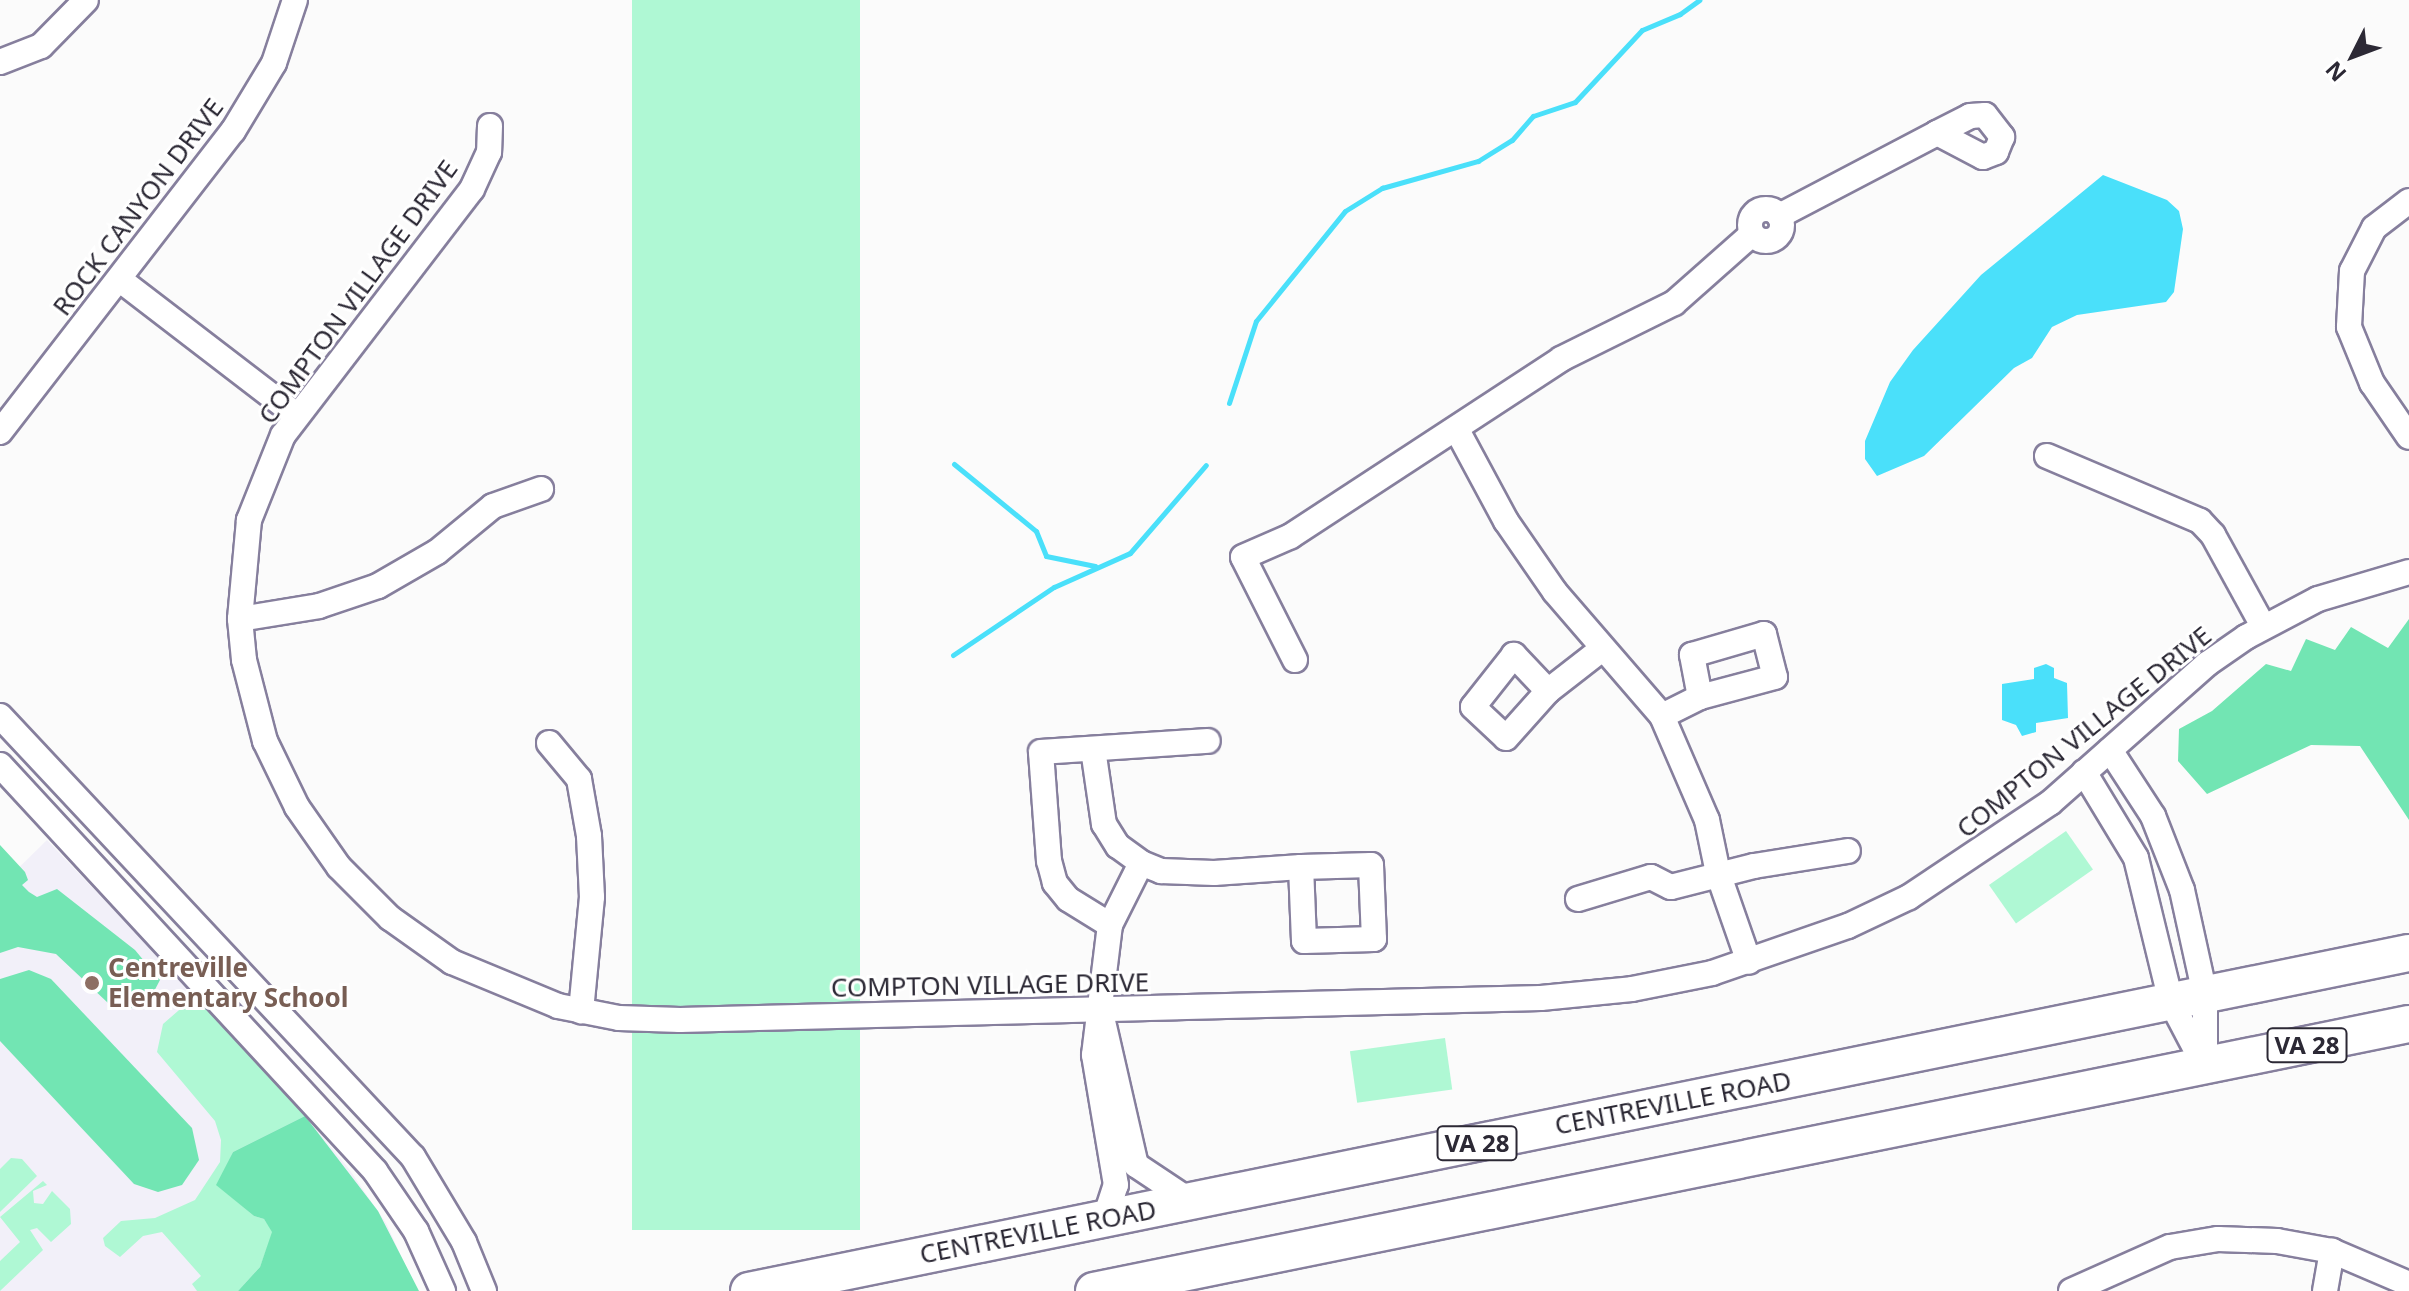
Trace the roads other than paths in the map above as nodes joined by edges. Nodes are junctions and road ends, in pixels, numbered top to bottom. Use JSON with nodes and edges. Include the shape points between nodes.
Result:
{"nodes":[{"id":1,"x":86,"y":0,"type":"edge"},
{"id":2,"x":295,"y":0,"type":"edge"},
{"id":3,"x":0,"y":62,"type":"edge"},
{"id":4,"x":490,"y":126,"type":"dead end"},
{"id":5,"x":1937,"y":133,"type":"dead end"},
{"id":6,"x":2409,"y":201,"type":"edge"},
{"id":7,"x":119,"y":279,"type":"junction"},
{"id":8,"x":295,"y":414,"type":"junction"},
{"id":9,"x":1457,"y":430,"type":"junction"},
{"id":10,"x":0,"y":432,"type":"edge"},
{"id":11,"x":2409,"y":437,"type":"edge"},
{"id":12,"x":2047,"y":456,"type":"dead end"},
{"id":13,"x":541,"y":489,"type":"dead end"},
{"id":14,"x":2409,"y":572,"type":"edge"},
{"id":15,"x":240,"y":619,"type":"junction"},
{"id":16,"x":2263,"y":626,"type":"junction"},
{"id":17,"x":1602,"y":649,"type":"junction"},
{"id":18,"x":1295,"y":660,"type":"dead end"},
{"id":19,"x":1548,"y":691,"type":"dead end"},
{"id":20,"x":1700,"y":697,"type":"dead end"},
{"id":21,"x":0,"y":716,"type":"edge"},
{"id":22,"x":1662,"y":716,"type":"junction"},
{"id":23,"x":1208,"y":741,"type":"dead end"},
{"id":24,"x":549,"y":743,"type":"dead end"},
{"id":25,"x":1093,"y":749,"type":"junction"},
{"id":26,"x":2110,"y":750,"type":"junction"},
{"id":27,"x":0,"y":765,"type":"edge"},
{"id":28,"x":2084,"y":772,"type":"junction"},
{"id":29,"x":1848,"y":851,"type":"dead end"},
{"id":30,"x":1141,"y":863,"type":"junction"},
{"id":31,"x":1301,"y":867,"type":"dead end"},
{"id":32,"x":1718,"y":873,"type":"junction"},
{"id":33,"x":1578,"y":899,"type":"dead end"},
{"id":34,"x":1110,"y":925,"type":"junction"},
{"id":35,"x":2409,"y":953,"type":"edge"},
{"id":36,"x":1749,"y":962,"type":"junction"},
{"id":37,"x":2188,"y":998,"type":"junction"},
{"id":38,"x":1100,"y":1010,"type":"junction"},
{"id":39,"x":581,"y":1011,"type":"junction"},
{"id":40,"x":2409,"y":1024,"type":"edge"},
{"id":41,"x":2205,"y":1066,"type":"junction"},
{"id":42,"x":1190,"y":1201,"type":"junction"},
{"id":43,"x":1105,"y":1218,"type":"junction"},
{"id":44,"x":2332,"y":1251,"type":"junction"},
{"id":45,"x":2409,"y":1284,"type":"edge"},
{"id":46,"x":443,"y":1291,"type":"edge"},
{"id":47,"x":484,"y":1291,"type":"edge"},
{"id":48,"x":749,"y":1291,"type":"edge"},
{"id":49,"x":1094,"y":1291,"type":"edge"},
{"id":50,"x":2071,"y":1291,"type":"edge"},
{"id":51,"x":2325,"y":1291,"type":"edge"}],
"edges":[{"from":1,"to":3,"type":"street","via":[[41,46]]},
{"from":2,"to":7,"type":"street","name":"ROCK CANYON DRIVE","via":[[256,97]]},
{"from":4,"to":8,"type":"street","name":"COMPTON VILLAGE DRIVE","via":[[489,152],[472,189]]},
{"from":5,"to":9,"type":"street","via":[[1779,216],[1775,239],[1767,242],[1752,234],[1674,303],[1561,359]]},
{"from":6,"to":11,"type":"street","via":[[2374,228],[2352,271],[2349,327],[2372,383]]},
{"from":7,"to":8,"type":"street"},
{"from":7,"to":10,"type":"street","name":"ROCK CANYON DRIVE"},
{"from":8,"to":15,"type":"street","name":"COMPTON VILLAGE DRIVE","via":[[249,520]]},
{"from":9,"to":17,"type":"street","via":[[1506,521]]},
{"from":9,"to":18,"type":"street","via":[[1291,536],[1243,557]]},
{"from":12,"to":16,"type":"street","via":[[2200,521]]},
{"from":13,"to":15,"type":"street","via":[[493,506],[437,552],[378,586],[319,606]]},
{"from":14,"to":16,"type":"street","name":"COMPTON VILLAGE DRIVE","via":[[2318,599]]},
{"from":15,"to":39,"type":"street","name":"COMPTON VILLAGE DRIVE","via":[[244,660],[265,741],[297,807],[339,867],[390,918],[452,962],[534,999]]},
{"from":16,"to":26,"type":"street","name":"COMPTON VILLAGE DRIVE","via":[[2207,664]]},
{"from":17,"to":19,"type":"street"},
{"from":17,"to":22,"type":"street"},
{"from":20,"to":22,"type":"street"},
{"from":21,"to":47,"type":"street","via":[[413,1157],[458,1231]]},
{"from":22,"to":32,"type":"street","via":[[1707,820]]},
{"from":23,"to":25,"type":"street"},
{"from":24,"to":39,"type":"street","via":[[579,779],[589,836],[592,897]]},
{"from":25,"to":30,"type":"street","via":[[1104,824],[1118,846]]},
{"from":25,"to":34,"type":"street","via":[[1041,752],[1049,861],[1055,883],[1068,899]]},
{"from":26,"to":28,"type":"street","name":"COMPTON VILLAGE DRIVE"},
{"from":26,"to":37,"type":"street","via":[[2168,847]]},
{"from":27,"to":46,"type":"street","via":[[375,1171],[416,1231]]},
{"from":28,"to":36,"type":"street","name":"COMPTON VILLAGE DRIVE","via":[[2016,829],[1909,897]]},
{"from":28,"to":37,"type":"street","via":[[2136,858]]},
{"from":29,"to":32,"type":"street"},
{"from":30,"to":31,"type":"street","via":[[1161,871],[1201,873]]},
{"from":30,"to":34,"type":"street"},
{"from":32,"to":33,"type":"street","via":[[1671,887],[1651,877]]},
{"from":32,"to":36,"type":"street"},
{"from":34,"to":38,"type":"street"},
{"from":35,"to":37,"type":"highway","name":"CENTREVILLE ROAD","number":"VA 28"},
{"from":36,"to":38,"type":"street","name":"COMPTON VILLAGE DRIVE","via":[[1632,989],[1541,998]]},
{"from":37,"to":41,"type":"street"},
{"from":37,"to":41,"type":"street"},
{"from":37,"to":42,"type":"highway","name":"CENTREVILLE ROAD","number":"VA 28"},
{"from":38,"to":39,"type":"street","name":"COMPTON VILLAGE DRIVE","via":[[680,1020]]},
{"from":38,"to":42,"type":"street","via":[[1136,1165]]},
{"from":38,"to":43,"type":"street","via":[[1094,1055],[1117,1195]]},
{"from":40,"to":41,"type":"highway","number":"VA 28"},
{"from":41,"to":49,"type":"highway","number":"VA 28"},
{"from":42,"to":43,"type":"highway","name":"CENTREVILLE ROAD","number":"VA 28"},
{"from":43,"to":48,"type":"highway","name":"CENTREVILLE ROAD","number":"VA 28"},
{"from":44,"to":45,"type":"street"},
{"from":44,"to":50,"type":"street","via":[[2261,1240],[2188,1243],[2142,1257]]},
{"from":44,"to":51,"type":"street"}]}
